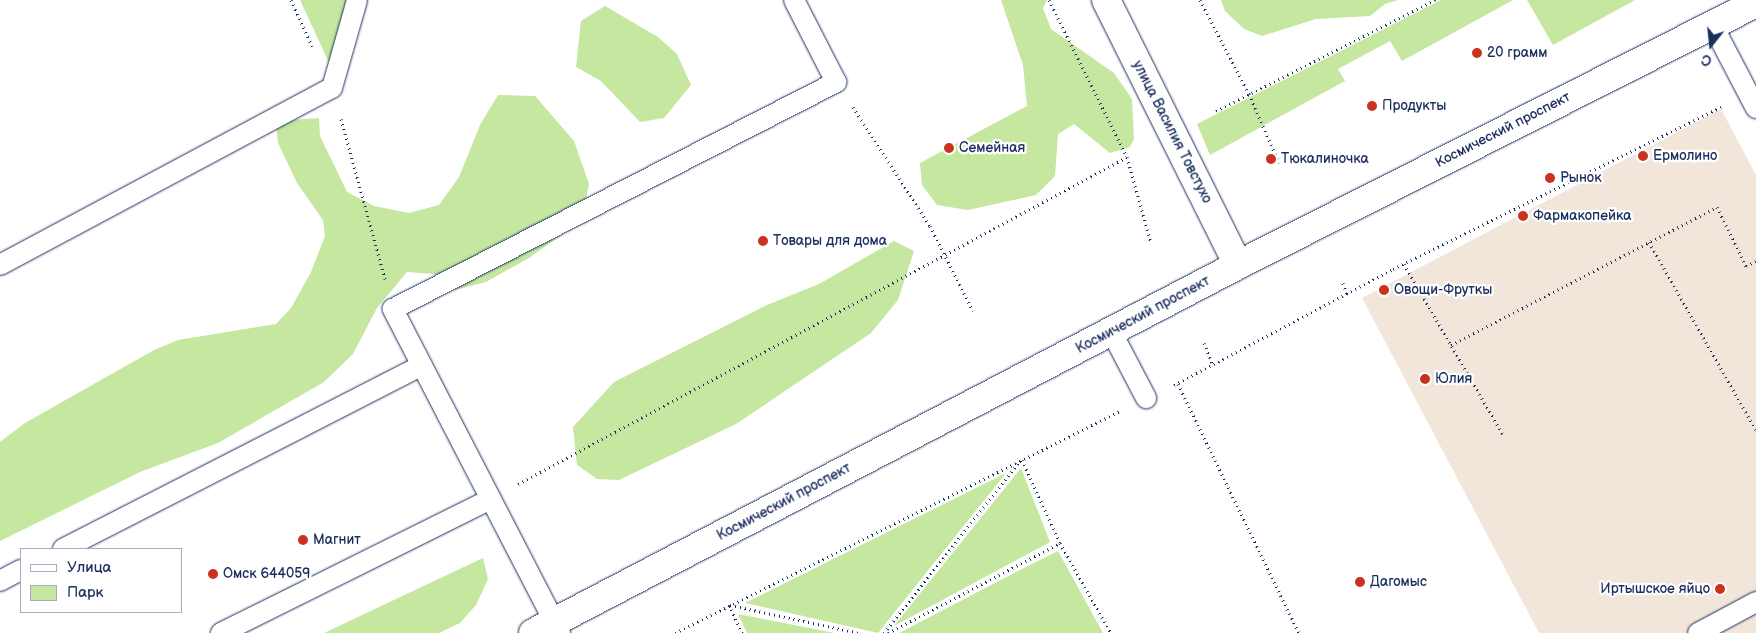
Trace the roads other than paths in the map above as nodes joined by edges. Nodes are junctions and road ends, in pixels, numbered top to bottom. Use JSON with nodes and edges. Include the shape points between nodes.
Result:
{"nodes":[{"id":1,"x":358,"y":0,"type":"edge"},
{"id":2,"x":794,"y":0,"type":"edge"},
{"id":3,"x":1106,"y":0,"type":"edge"},
{"id":4,"x":1756,"y":3,"type":"edge"},
{"id":5,"x":1712,"y":24,"type":"junction"},
{"id":6,"x":1752,"y":100,"type":"edge"},
{"id":7,"x":0,"y":265,"type":"edge"},
{"id":8,"x":1238,"y":265,"type":"junction"},
{"id":9,"x":1111,"y":331,"type":"junction"},
{"id":10,"x":422,"y":365,"type":"junction"},
{"id":11,"x":1146,"y":398,"type":"road end"},
{"id":12,"x":491,"y":499,"type":"junction"},
{"id":13,"x":65,"y":548,"type":"edge"},
{"id":14,"x":20,"y":571,"type":"edge"},
{"id":15,"x":0,"y":581,"type":"edge"},
{"id":16,"x":1756,"y":602,"type":"edge"},
{"id":17,"x":549,"y":629,"type":"edge"},
{"id":18,"x":220,"y":633,"type":"edge"},
{"id":19,"x":1698,"y":633,"type":"edge"}],
"edges":[{"from":1,"to":7,"type":"lane","via":[[332,88]]},
{"from":2,"to":10,"type":"lane","via":[[836,82],[393,309]]},
{"from":3,"to":8,"type":"main road","name":"улица Василия Товстухо"},
{"from":4,"to":5,"type":"main road","name":"Космический проспект"},
{"from":5,"to":6,"type":"lane"},
{"from":5,"to":8,"type":"main road","name":"Космический проспект"},
{"from":8,"to":9,"type":"main road","name":"Космический проспект"},
{"from":9,"to":11,"type":"lane"},
{"from":9,"to":17,"type":"main road","name":"Космический проспект"},
{"from":10,"to":12,"type":"lane"},
{"from":10,"to":13,"type":"lane"},
{"from":12,"to":17,"type":"lane"},
{"from":12,"to":18,"type":"lane"},
{"from":14,"to":15,"type":"lane"},
{"from":16,"to":19,"type":"lane"}]}
